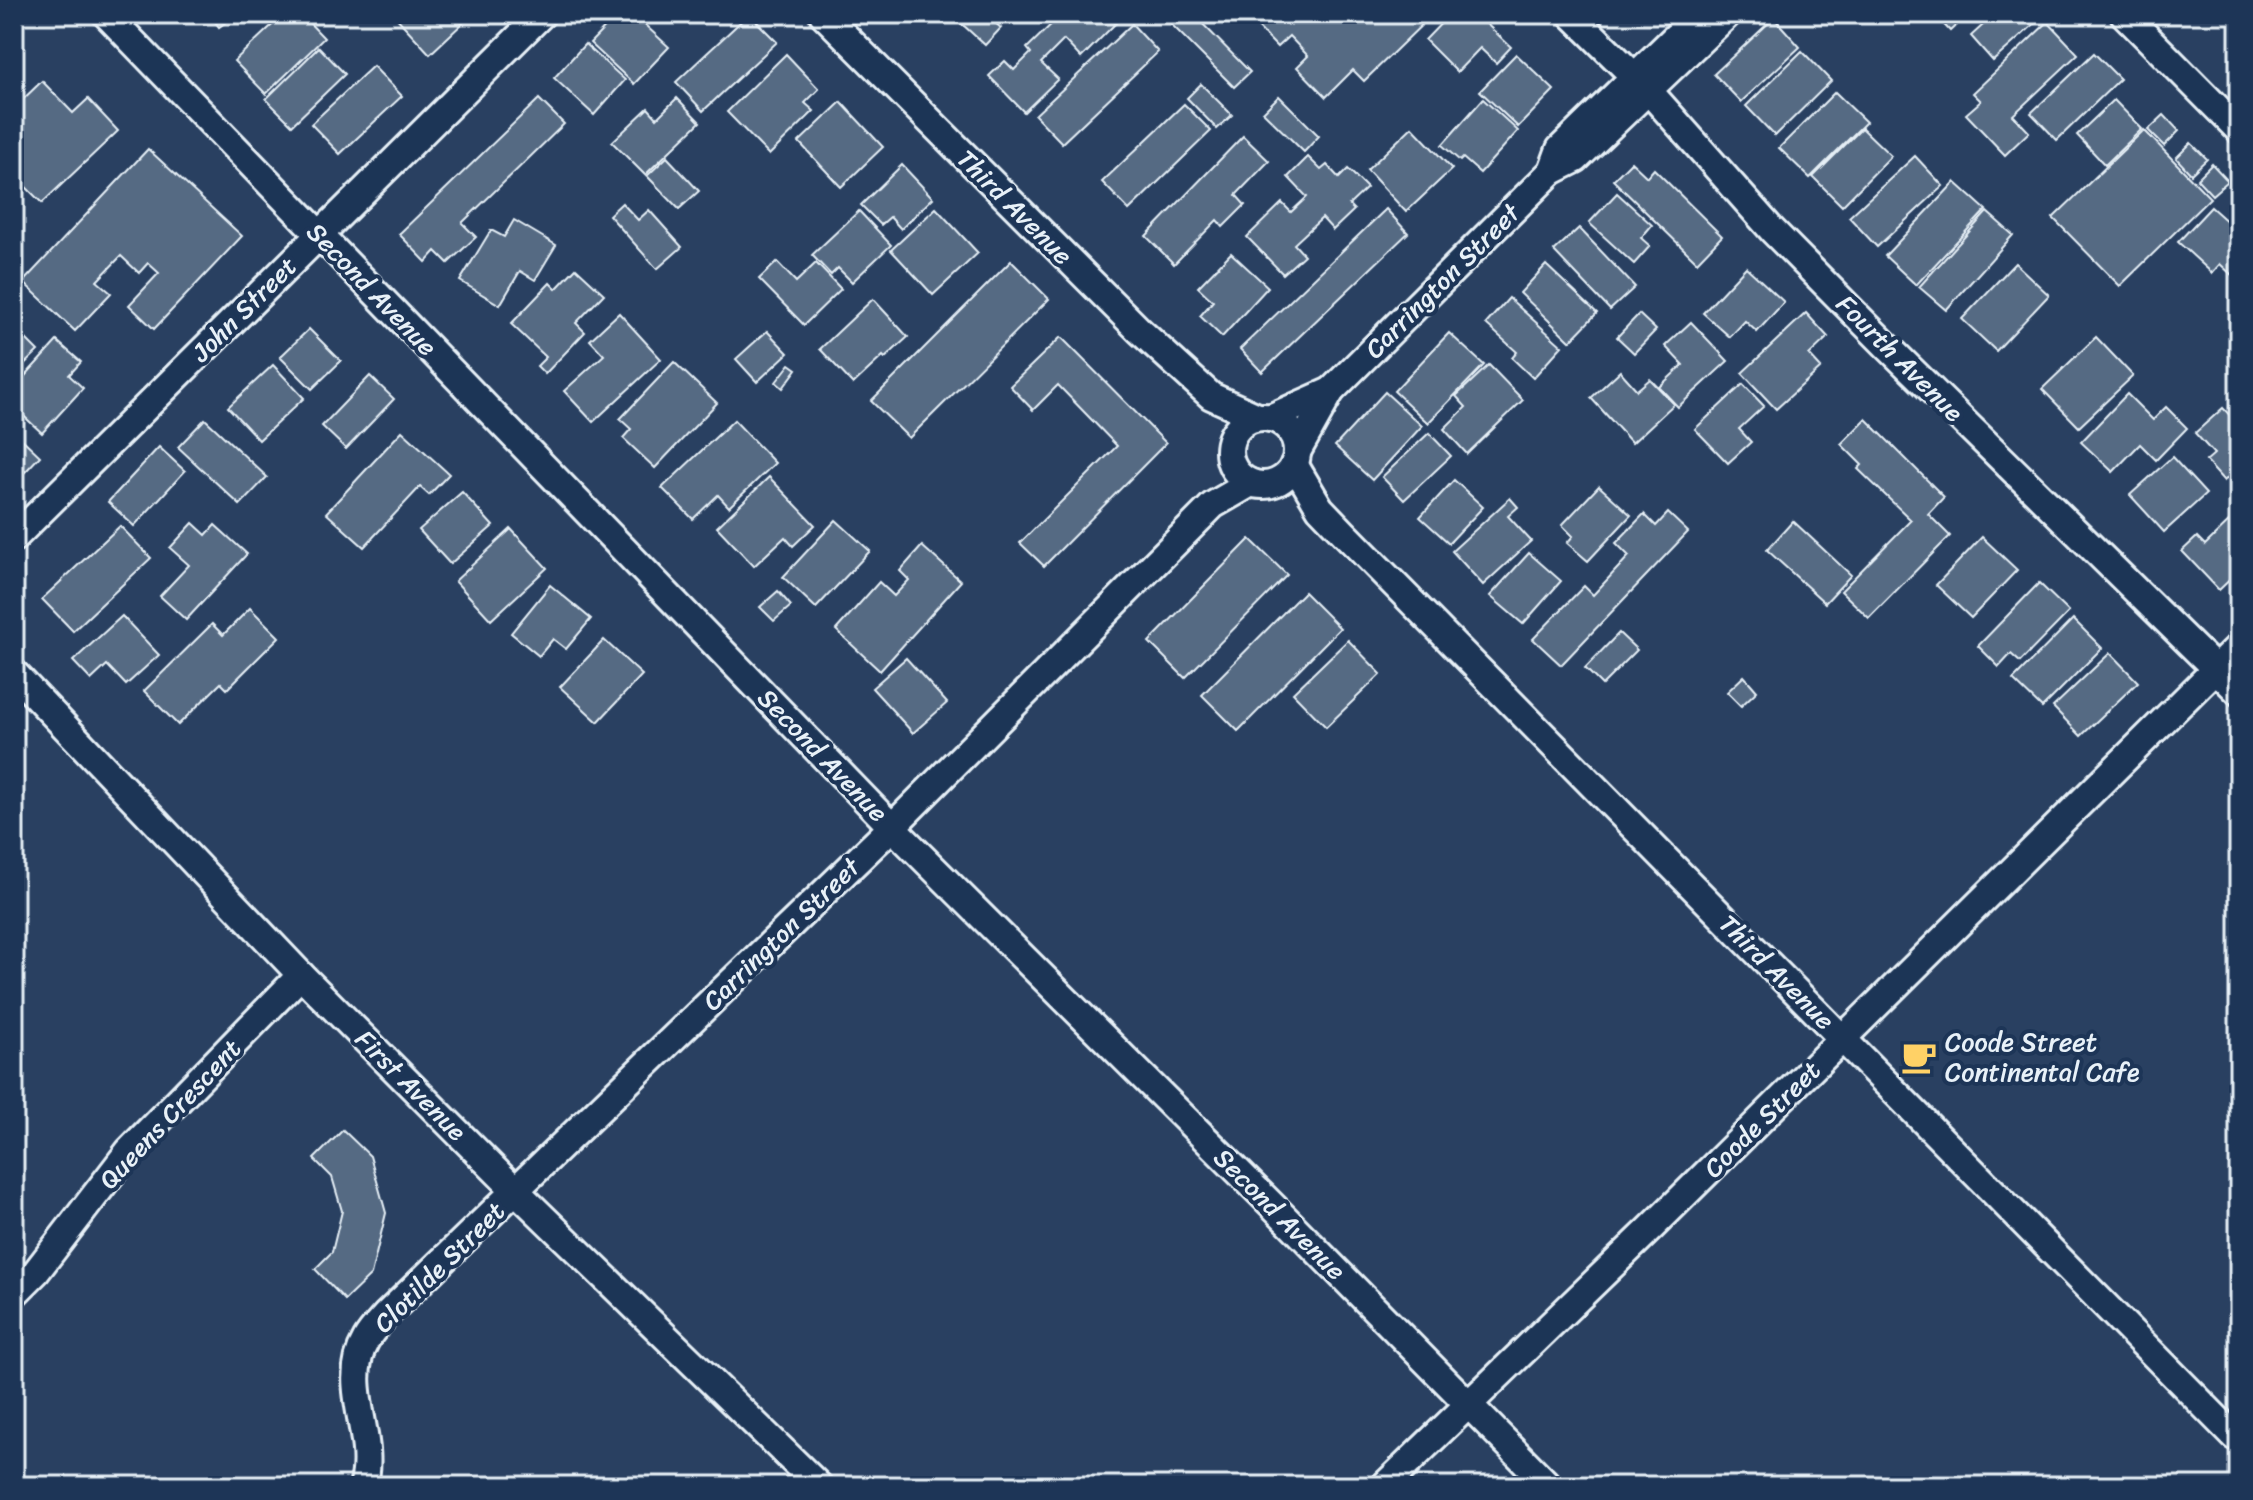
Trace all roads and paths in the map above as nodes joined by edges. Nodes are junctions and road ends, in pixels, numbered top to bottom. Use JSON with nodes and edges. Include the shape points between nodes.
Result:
{"nodes":[{"id":1,"x":106,"y":14,"type":"edge"},
{"id":2,"x":542,"y":14,"type":"edge"},
{"id":3,"x":823,"y":14,"type":"edge"},
{"id":4,"x":1571,"y":14,"type":"edge"},
{"id":5,"x":1699,"y":14,"type":"edge"},
{"id":6,"x":1728,"y":14,"type":"edge"},
{"id":7,"x":2124,"y":14,"type":"edge"},
{"id":8,"x":1641,"y":83,"type":"junction"},
{"id":9,"x":2239,"y":130,"type":"edge"},
{"id":10,"x":319,"y":234,"type":"junction"},
{"id":11,"x":1331,"y":391,"type":"junction"},
{"id":12,"x":1211,"y":396,"type":"junction"},
{"id":13,"x":1264,"y":418,"type":"junction"},
{"id":14,"x":1231,"y":448,"type":"junction"},
{"id":15,"x":1280,"y":470,"type":"junction"},
{"id":16,"x":1213,"y":505,"type":"junction"},
{"id":17,"x":14,"y":538,"type":"edge"},
{"id":18,"x":2239,"y":646,"type":"edge"},
{"id":19,"x":2216,"y":669,"type":"junction"},
{"id":20,"x":14,"y":673,"type":"edge"},
{"id":21,"x":2239,"y":692,"type":"edge"},
{"id":22,"x":892,"y":827,"type":"junction"},
{"id":23,"x":301,"y":975,"type":"junction"},
{"id":24,"x":1844,"y":1038,"type":"junction"},
{"id":25,"x":516,"y":1191,"type":"junction"},
{"id":26,"x":14,"y":1294,"type":"edge"},
{"id":27,"x":1468,"y":1404,"type":"junction"},
{"id":28,"x":2234,"y":1436,"type":"dead end"},
{"id":29,"x":363,"y":1486,"type":"edge"},
{"id":30,"x":819,"y":1486,"type":"edge"},
{"id":31,"x":1384,"y":1486,"type":"edge"},
{"id":32,"x":1549,"y":1486,"type":"edge"}],
"edges":[{"from":1,"to":10,"type":"street","name":"Second Avenue"},
{"from":2,"to":10,"type":"street","name":"John Street"},
{"from":3,"to":12,"type":"street","name":"Third Avenue"},
{"from":4,"to":8,"type":"street","name":"Fourth Avenue"},
{"from":5,"to":8,"type":"street","name":"Carrington Street"},
{"from":6,"to":8,"type":"street","name":"Carrington Street"},
{"from":7,"to":9,"type":"street"},
{"from":8,"to":11,"type":"street","name":"Carrington Street","via":[[1560,149],[1552,171]]},
{"from":8,"to":19,"type":"street","name":"Fourth Avenue","via":[[1792,250]]},
{"from":10,"to":17,"type":"street","name":"John Street"},
{"from":10,"to":22,"type":"street","name":"Second Avenue"},
{"from":11,"to":13,"type":"street","name":"Carrington Street"},
{"from":11,"to":15,"type":"street","name":"Carrington Street"},
{"from":12,"to":13,"type":"street","name":"Third Avenue"},
{"from":12,"to":14,"type":"street","name":"Third Avenue"},
{"from":13,"to":14,"type":"street","via":[[1238,428]]},
{"from":13,"to":15,"type":"street","via":[[1286,427],[1296,443]]},
{"from":14,"to":15,"type":"street","via":[[1234,469],[1242,477]]},
{"from":14,"to":16,"type":"street","name":"Carrington Street"},
{"from":15,"to":16,"type":"street","name":"Carrington Street"},
{"from":15,"to":24,"type":"street","name":"Third Avenue"},
{"from":16,"to":22,"type":"street","name":"Carrington Street"},
{"from":18,"to":19,"type":"street","name":"Coode Street"},
{"from":19,"to":21,"type":"street","name":"Fourth Avenue"},
{"from":19,"to":24,"type":"street","name":"Coode Street"},
{"from":20,"to":23,"type":"street","name":"First Avenue"},
{"from":22,"to":25,"type":"street","name":"Carrington Street"},
{"from":22,"to":27,"type":"street","name":"Second Avenue"},
{"from":23,"to":25,"type":"street","name":"First Avenue"},
{"from":23,"to":26,"type":"street","name":"Queens Crescent","via":[[129,1151]]},
{"from":24,"to":27,"type":"street","name":"Coode Street"},
{"from":24,"to":28,"type":"street","name":"Third Avenue"},
{"from":25,"to":29,"type":"street","name":"Clotilde Street","via":[[366,1340],[356,1366],[366,1448]]},
{"from":25,"to":30,"type":"street","name":"First Avenue"},
{"from":27,"to":31,"type":"street","name":"Coode Street"},
{"from":27,"to":32,"type":"street","name":"Second Avenue"}]}
